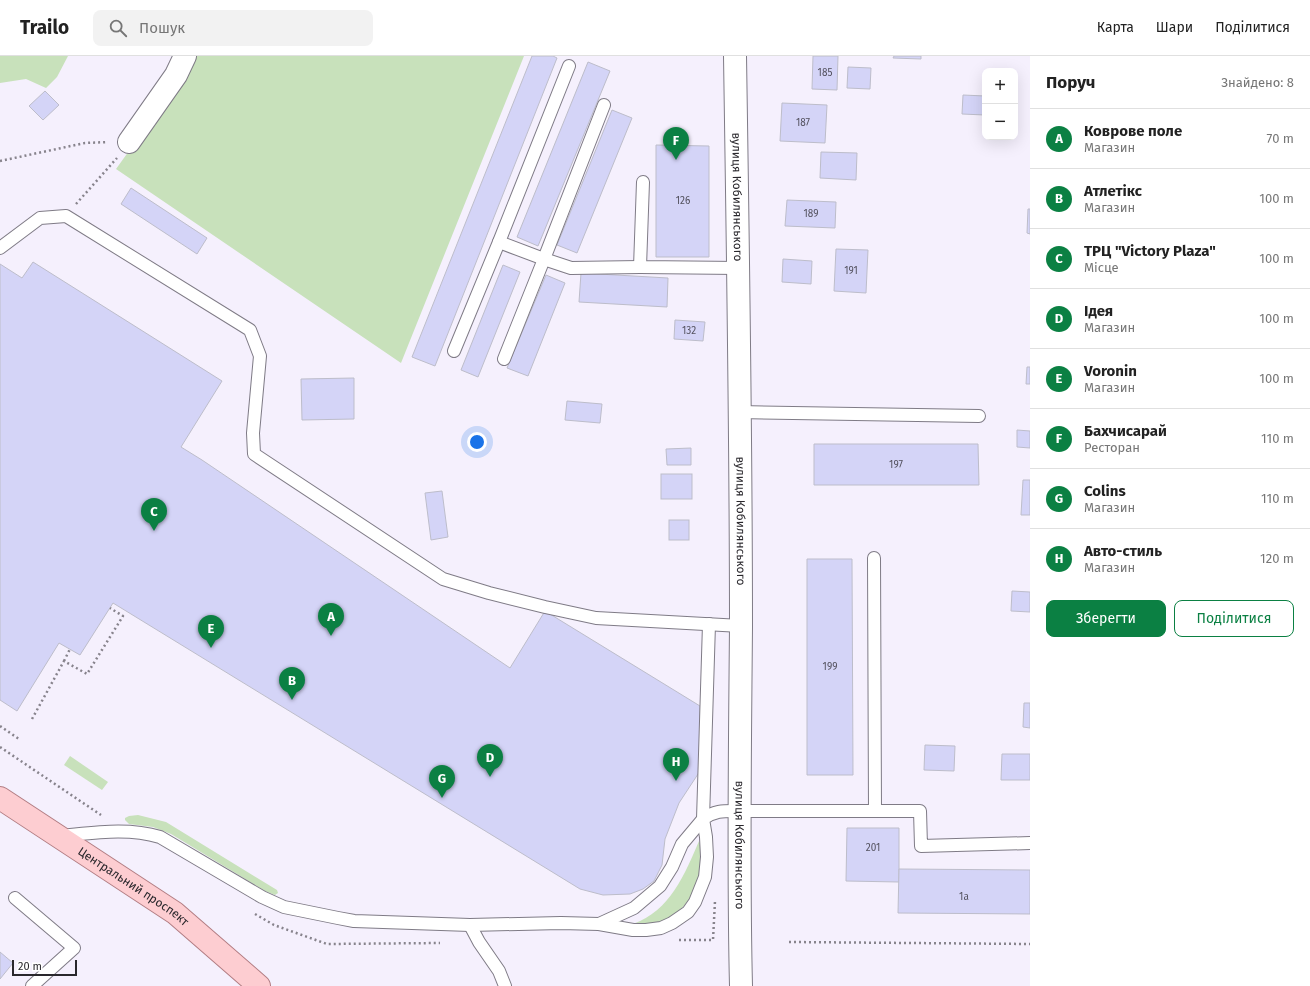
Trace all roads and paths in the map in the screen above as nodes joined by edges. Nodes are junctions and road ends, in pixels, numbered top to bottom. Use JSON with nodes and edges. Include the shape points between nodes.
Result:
{"nodes":[{"id":1,"x":185,"y":56,"type":"edge"},
{"id":2,"x":735,"y":56,"type":"edge"},
{"id":3,"x":569,"y":66,"type":"dead end"},
{"id":4,"x":604,"y":105,"type":"dead end"},
{"id":5,"x":129,"y":142,"type":"junction"},
{"id":6,"x":0,"y":161,"type":"edge"},
{"id":7,"x":643,"y":182,"type":"dead end"},
{"id":8,"x":66,"y":216,"type":"junction"},
{"id":9,"x":499,"y":242,"type":"junction"},
{"id":10,"x":0,"y":248,"type":"edge"},
{"id":11,"x":544,"y":259,"type":"junction"},
{"id":12,"x":640,"y":267,"type":"junction"},
{"id":13,"x":738,"y":268,"type":"junction"},
{"id":14,"x":454,"y":351,"type":"dead end"},
{"id":15,"x":504,"y":359,"type":"dead end"},
{"id":16,"x":739,"y":412,"type":"junction"},
{"id":17,"x":979,"y":416,"type":"dead end"},
{"id":18,"x":874,"y":558,"type":"dead end"},
{"id":19,"x":110,"y":608,"type":"dead end"},
{"id":20,"x":709,"y":624,"type":"junction"},
{"id":21,"x":740,"y":626,"type":"junction"},
{"id":22,"x":70,"y":649,"type":"dead end"},
{"id":23,"x":64,"y":661,"type":"junction"},
{"id":24,"x":32,"y":719,"type":"dead end"},
{"id":25,"x":0,"y":726,"type":"edge"},
{"id":26,"x":19,"y":739,"type":"dead end"},
{"id":27,"x":0,"y":747,"type":"edge"},
{"id":28,"x":0,"y":798,"type":"edge"},
{"id":29,"x":739,"y":811,"type":"junction"},
{"id":30,"x":875,"y":811,"type":"junction"},
{"id":31,"x":703,"y":818,"type":"junction"},
{"id":32,"x":126,"y":831,"type":"junction"},
{"id":33,"x":58,"y":836,"type":"junction"},
{"id":34,"x":1030,"y":843,"type":"edge"},
{"id":35,"x":15,"y":898,"type":"dead end"},
{"id":36,"x":251,"y":912,"type":"dead end"},
{"id":37,"x":470,"y":924,"type":"junction"},
{"id":38,"x":599,"y":924,"type":"junction"},
{"id":39,"x":674,"y":940,"type":"dead end"},
{"id":40,"x":713,"y":940,"type":"dead end"},
{"id":41,"x":479,"y":942,"type":"junction"},
{"id":42,"x":789,"y":942,"type":"dead end"},
{"id":43,"x":1030,"y":944,"type":"edge"},
{"id":44,"x":32,"y":986,"type":"edge"},
{"id":45,"x":259,"y":986,"type":"edge"},
{"id":46,"x":505,"y":986,"type":"edge"},
{"id":47,"x":741,"y":986,"type":"edge"}],
"edges":[{"from":1,"to":5,"type":"main road","via":[[176,75]]},
{"from":2,"to":13,"type":"main road","name":"вулиця Кобилянського"},
{"from":3,"to":9,"type":"lane"},
{"from":4,"to":11,"type":"lane"},
{"from":5,"to":6,"type":"path","via":[[85,143]]},
{"from":5,"to":8,"type":"path"},
{"from":7,"to":12,"type":"lane"},
{"from":8,"to":10,"type":"lane","via":[[40,218]]},
{"from":8,"to":20,"type":"lane","via":[[250,330],[260,356],[253,433],[254,454],[443,579],[596,618]]},
{"from":9,"to":11,"type":"lane"},
{"from":9,"to":14,"type":"lane"},
{"from":11,"to":12,"type":"lane","via":[[571,268]]},
{"from":11,"to":15,"type":"lane"},
{"from":12,"to":13,"type":"lane"},
{"from":13,"to":16,"type":"main road","name":"вулиця Кобилянського"},
{"from":16,"to":17,"type":"lane"},
{"from":16,"to":21,"type":"main road","name":"вулиця Кобилянського"},
{"from":18,"to":30,"type":"lane"},
{"from":19,"to":23,"type":"path","via":[[123,616],[87,674]]},
{"from":20,"to":21,"type":"lane"},
{"from":20,"to":31,"type":"lane"},
{"from":21,"to":29,"type":"main road","name":"вулиця Кобилянського"},
{"from":22,"to":23,"type":"path"},
{"from":23,"to":24,"type":"path"},
{"from":25,"to":26,"type":"path"},
{"from":27,"to":32,"type":"path"},
{"from":28,"to":33,"type":"main road","name":"Центральний проспект"},
{"from":29,"to":30,"type":"lane"},
{"from":29,"to":31,"type":"lane","via":[[720,810]]},
{"from":29,"to":47,"type":"main road","name":"вулиця Кобилянського"},
{"from":30,"to":34,"type":"lane","via":[[920,811],[921,846]]},
{"from":31,"to":38,"type":"lane","via":[[682,844],[660,886],[634,908]]},
{"from":31,"to":38,"type":"lane","via":[[707,857],[705,876],[695,902],[688,912],[661,928],[633,930]]},
{"from":32,"to":33,"type":"lane"},
{"from":32,"to":37,"type":"lane","via":[[150,834],[169,841],[262,898],[284,907],[354,921]]},
{"from":33,"to":45,"type":"main road","name":"Центральний проспект","via":[[175,913]]},
{"from":35,"to":44,"type":"lane","via":[[74,948]]},
{"from":36,"to":41,"type":"path","via":[[274,925],[328,944]]},
{"from":37,"to":38,"type":"lane"},
{"from":37,"to":41,"type":"lane"},
{"from":39,"to":40,"type":"path"},
{"from":41,"to":46,"type":"lane","via":[[499,971]]},
{"from":42,"to":43,"type":"path"}]}
